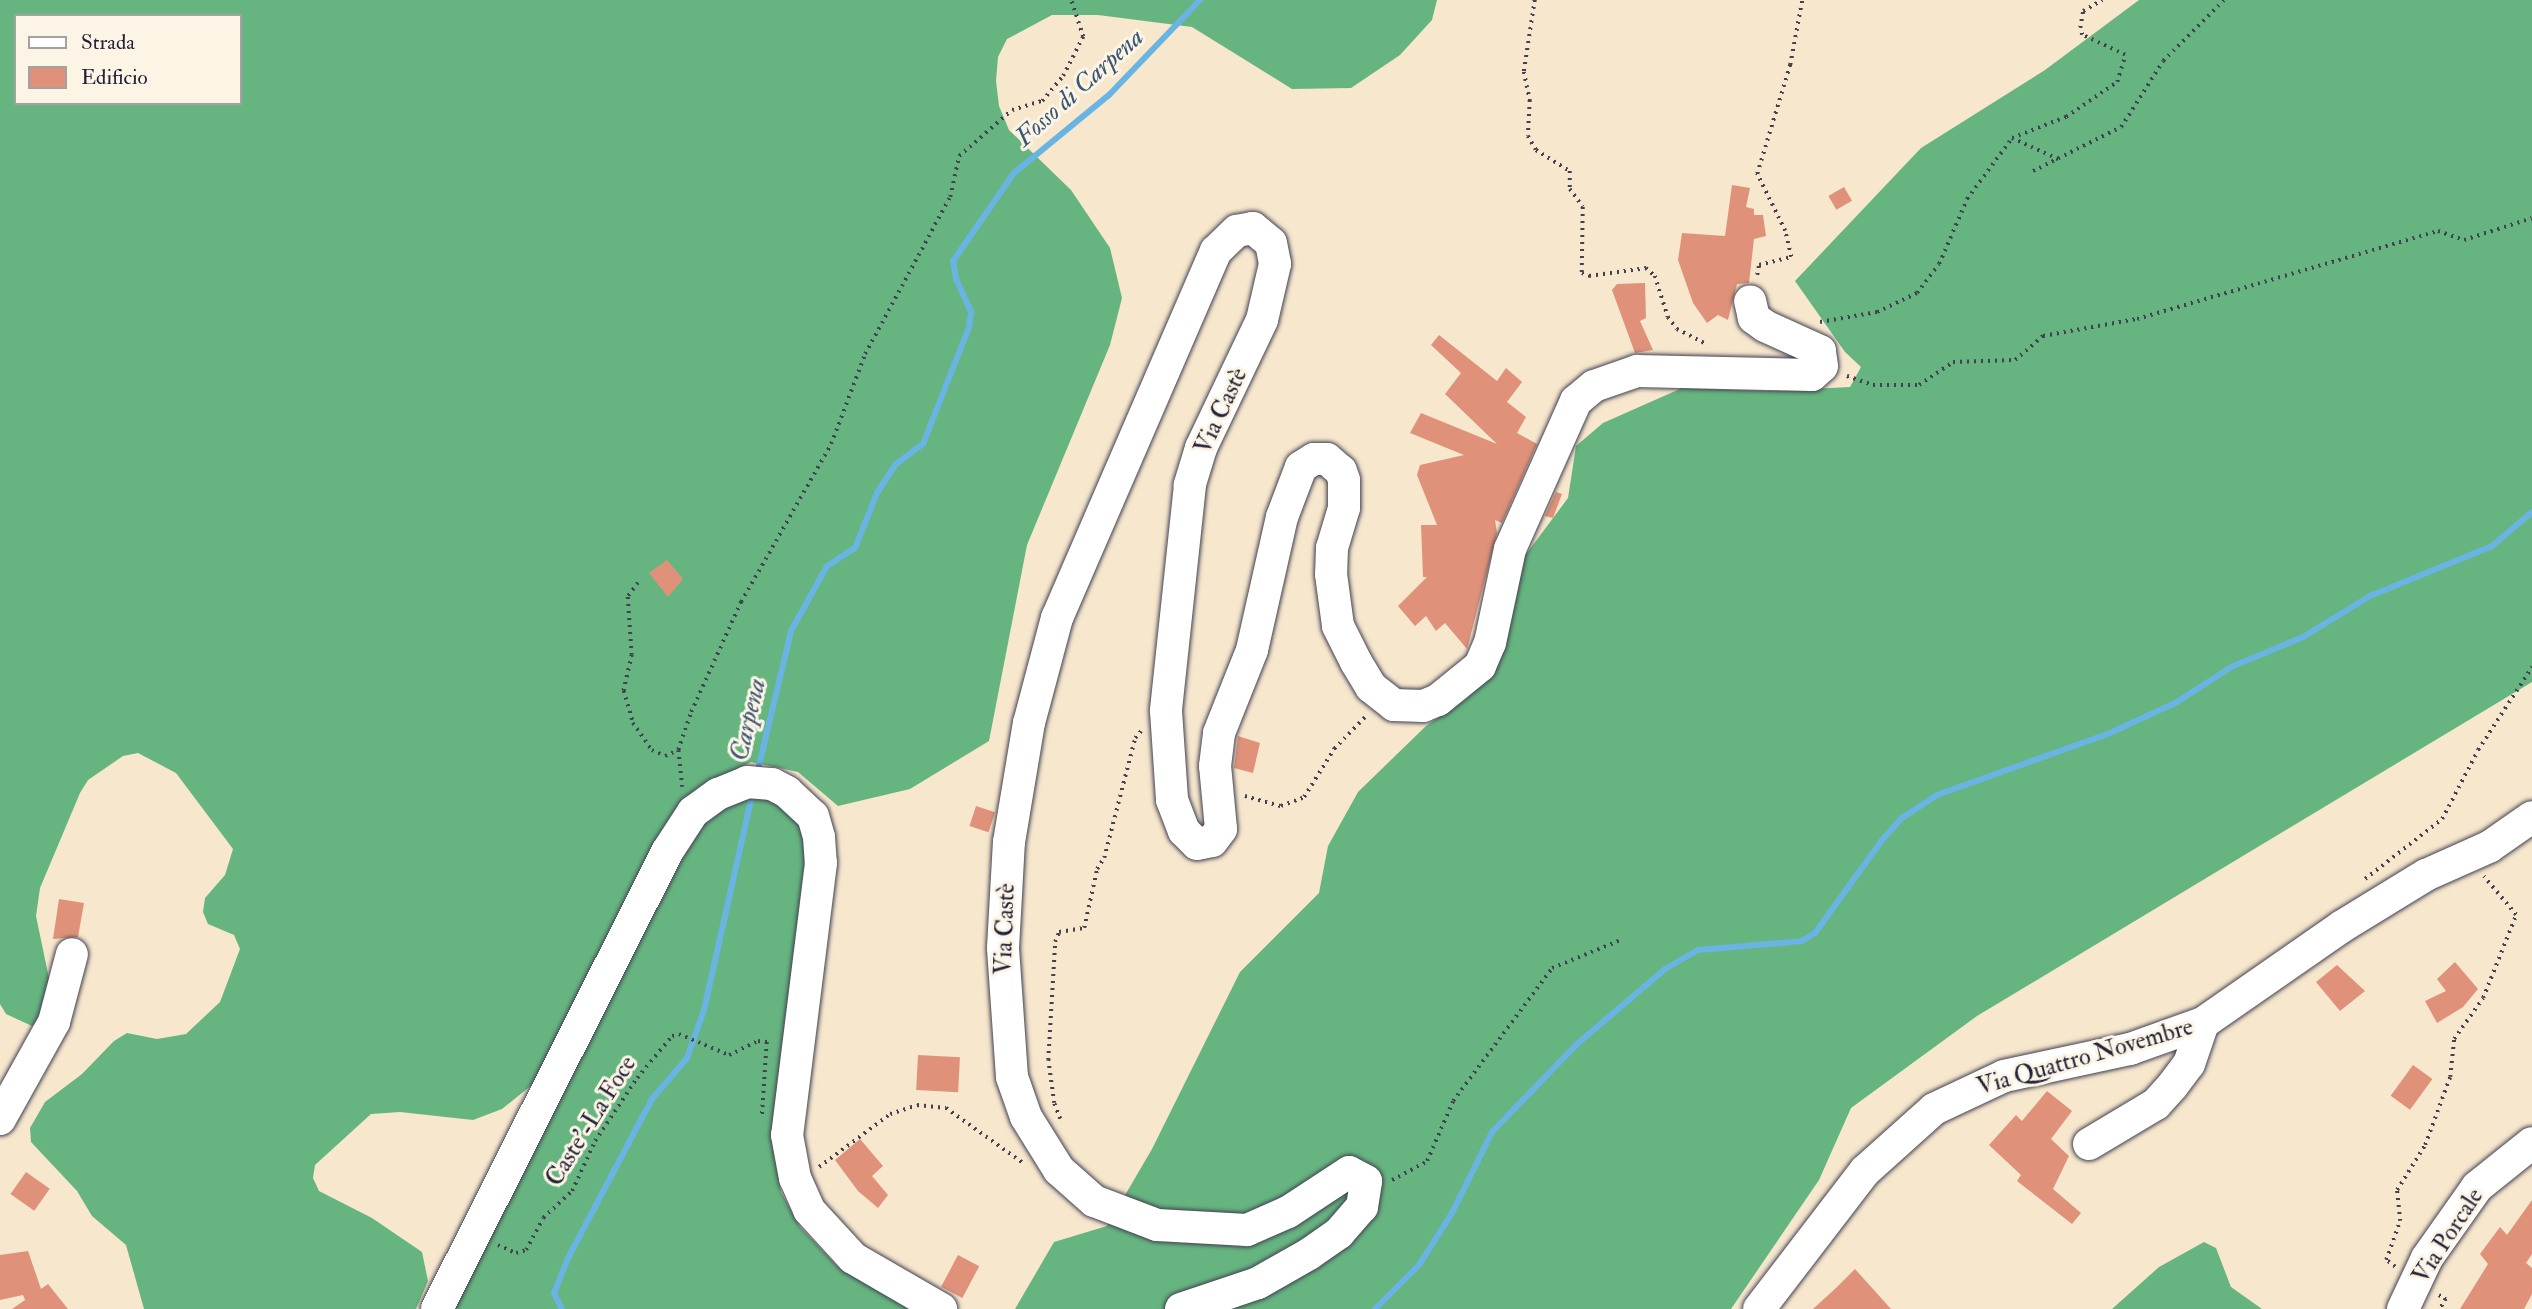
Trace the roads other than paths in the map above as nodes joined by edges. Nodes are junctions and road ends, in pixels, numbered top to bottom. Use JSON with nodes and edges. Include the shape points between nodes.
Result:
{"nodes":[{"id":1,"x":1750,"y":301,"type":"road end"},
{"id":2,"x":2532,"y":817,"type":"edge"},
{"id":3,"x":72,"y":954,"type":"dead end"},
{"id":4,"x":2203,"y":1023,"type":"junction"},
{"id":5,"x":0,"y":1119,"type":"edge"},
{"id":6,"x":2532,"y":1143,"type":"edge"},
{"id":7,"x":2089,"y":1144,"type":"dead end"},
{"id":8,"x":2409,"y":1296,"type":"edge"},
{"id":9,"x":437,"y":1309,"type":"edge"},
{"id":10,"x":941,"y":1309,"type":"edge"},
{"id":11,"x":1181,"y":1309,"type":"edge"},
{"id":12,"x":1759,"y":1309,"type":"edge"}],
"edges":[{"from":1,"to":11,"type":"street","name":"Via Castè","via":[[1754,318],[1820,351],[1822,366],[1812,375],[1637,371],[1616,376],[1585,394],[1562,427],[1510,549],[1490,643],[1480,666],[1448,694],[1423,706],[1385,700],[1356,663],[1338,626],[1332,548],[1344,508],[1344,480],[1336,465],[1314,459],[1296,475],[1252,650],[1219,733],[1221,829],[1212,841],[1197,844],[1184,831],[1172,800],[1166,711],[1190,485],[1201,448],[1262,320],[1273,284],[1271,243],[1253,228],[1237,231],[1216,251],[1057,618],[1029,723],[1009,842],[1003,961],[1012,1077],[1036,1134],[1059,1170],[1094,1201],[1157,1225],[1219,1232],[1247,1230],[1349,1172],[1366,1181],[1362,1208],[1339,1233],[1309,1254],[1258,1283]]},
{"from":2,"to":4,"type":"street","name":"Via Quattro Novembre","via":[[2341,927]]},
{"from":3,"to":5,"type":"street","via":[[54,1023]]},
{"from":4,"to":7,"type":"street","via":[[2189,1065],[2173,1086],[2156,1104]]},
{"from":4,"to":12,"type":"street","name":"Via Quattro Novembre","via":[[2130,1049],[2026,1068],[1934,1109],[1865,1171]]},
{"from":6,"to":8,"type":"street","name":"Via Porcale","via":[[2477,1187]]},
{"from":9,"to":10,"type":"street","via":[[667,852],[693,811],[718,794],[760,783],[813,816],[821,863],[790,1091],[787,1135],[795,1178],[809,1210],[845,1251]]}]}
